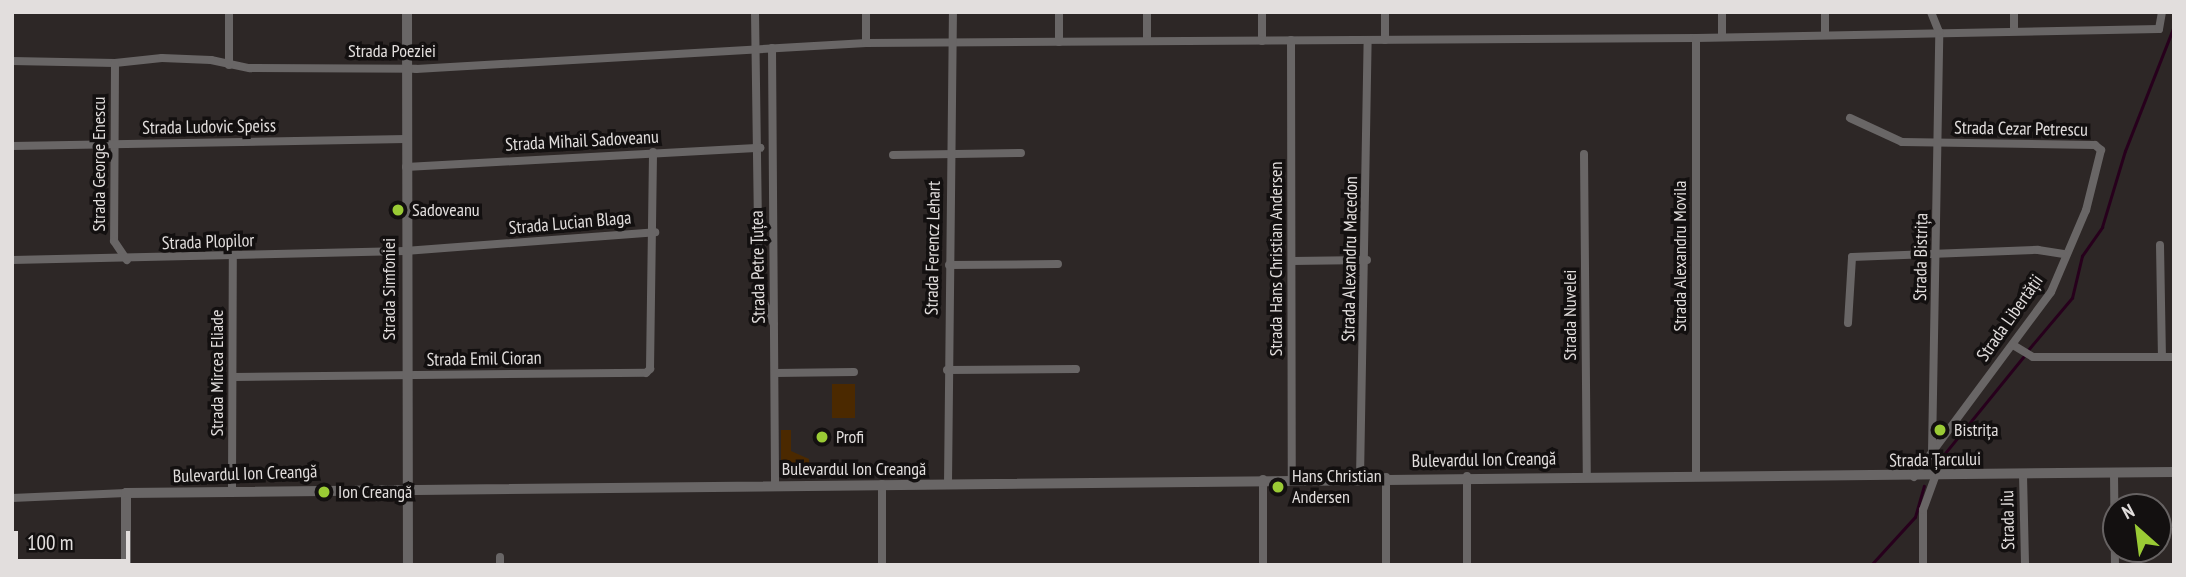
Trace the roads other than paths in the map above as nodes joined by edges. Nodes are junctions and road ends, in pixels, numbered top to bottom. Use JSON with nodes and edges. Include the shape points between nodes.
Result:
{"nodes":[{"id":1,"x":229,"y":12,"type":"edge"},
{"id":2,"x":407,"y":12,"type":"edge"},
{"id":3,"x":755,"y":12,"type":"edge"},
{"id":4,"x":866,"y":12,"type":"edge"},
{"id":5,"x":953,"y":12,"type":"edge"},
{"id":6,"x":1059,"y":12,"type":"edge"},
{"id":7,"x":1147,"y":12,"type":"edge"},
{"id":8,"x":1262,"y":12,"type":"edge"},
{"id":9,"x":1385,"y":12,"type":"edge"},
{"id":10,"x":1722,"y":12,"type":"edge"},
{"id":11,"x":1825,"y":12,"type":"edge"},
{"id":12,"x":1931,"y":12,"type":"edge"},
{"id":13,"x":2014,"y":12,"type":"edge"},
{"id":14,"x":2162,"y":12,"type":"edge"},
{"id":15,"x":2014,"y":29,"type":"junction"},
{"id":16,"x":1939,"y":32,"type":"junction"},
{"id":17,"x":1825,"y":34,"type":"junction"},
{"id":18,"x":1722,"y":37,"type":"junction"},
{"id":19,"x":1696,"y":38,"type":"junction"},
{"id":20,"x":1291,"y":40,"type":"junction"},
{"id":21,"x":1368,"y":40,"type":"junction"},
{"id":22,"x":1385,"y":40,"type":"junction"},
{"id":23,"x":1059,"y":41,"type":"junction"},
{"id":24,"x":1147,"y":41,"type":"junction"},
{"id":25,"x":1262,"y":41,"type":"junction"},
{"id":26,"x":953,"y":42,"type":"junction"},
{"id":27,"x":866,"y":43,"type":"junction"},
{"id":28,"x":772,"y":48,"type":"junction"},
{"id":29,"x":757,"y":49,"type":"junction"},
{"id":30,"x":12,"y":61,"type":"edge"},
{"id":31,"x":115,"y":63,"type":"junction"},
{"id":32,"x":229,"y":65,"type":"junction"},
{"id":33,"x":405,"y":67,"type":"junction"},
{"id":34,"x":1850,"y":118,"type":"dead end"},
{"id":35,"x":406,"y":139,"type":"junction"},
{"id":36,"x":1938,"y":143,"type":"junction"},
{"id":37,"x":116,"y":145,"type":"junction"},
{"id":38,"x":12,"y":146,"type":"edge"},
{"id":39,"x":2101,"y":150,"type":"joint"},
{"id":40,"x":653,"y":152,"type":"junction"},
{"id":41,"x":760,"y":153,"type":"junction"},
{"id":42,"x":1020,"y":153,"type":"dead end"},
{"id":43,"x":950,"y":154,"type":"junction"},
{"id":44,"x":1584,"y":154,"type":"dead end"},
{"id":45,"x":893,"y":155,"type":"dead end"},
{"id":46,"x":773,"y":157,"type":"junction"},
{"id":47,"x":405,"y":167,"type":"junction"},
{"id":48,"x":654,"y":232,"type":"junction"},
{"id":49,"x":2160,"y":245,"type":"dead end"},
{"id":50,"x":405,"y":251,"type":"junction"},
{"id":51,"x":2064,"y":254,"type":"junction"},
{"id":52,"x":1938,"y":256,"type":"junction"},
{"id":53,"x":233,"y":257,"type":"junction"},
{"id":54,"x":12,"y":260,"type":"edge"},
{"id":55,"x":127,"y":260,"type":"junction"},
{"id":56,"x":1367,"y":260,"type":"junction"},
{"id":57,"x":1292,"y":261,"type":"junction"},
{"id":58,"x":1058,"y":264,"type":"dead end"},
{"id":59,"x":949,"y":265,"type":"junction"},
{"id":60,"x":1848,"y":323,"type":"dead end"},
{"id":61,"x":775,"y":325,"type":"junction"},
{"id":62,"x":2013,"y":345,"type":"junction"},
{"id":63,"x":2162,"y":357,"type":"junction"},
{"id":64,"x":2174,"y":357,"type":"edge"},
{"id":65,"x":1076,"y":369,"type":"dead end"},
{"id":66,"x":947,"y":370,"type":"junction"},
{"id":67,"x":854,"y":372,"type":"dead end"},
{"id":68,"x":775,"y":373,"type":"junction"},
{"id":69,"x":406,"y":375,"type":"junction"},
{"id":70,"x":233,"y":377,"type":"junction"},
{"id":71,"x":1932,"y":452,"type":"junction"},
{"id":72,"x":2174,"y":472,"type":"edge"},
{"id":73,"x":2114,"y":473,"type":"junction"},
{"id":74,"x":1696,"y":474,"type":"junction"},
{"id":75,"x":1587,"y":475,"type":"junction"},
{"id":76,"x":2023,"y":475,"type":"junction"},
{"id":77,"x":1467,"y":476,"type":"junction"},
{"id":78,"x":1385,"y":477,"type":"junction"},
{"id":79,"x":1914,"y":477,"type":"junction"},
{"id":80,"x":1935,"y":477,"type":"junction"},
{"id":81,"x":1292,"y":478,"type":"junction"},
{"id":82,"x":1360,"y":478,"type":"junction"},
{"id":83,"x":1263,"y":479,"type":"junction"},
{"id":84,"x":882,"y":484,"type":"junction"},
{"id":85,"x":948,"y":484,"type":"junction"},
{"id":86,"x":775,"y":485,"type":"junction"},
{"id":87,"x":232,"y":490,"type":"junction"},
{"id":88,"x":409,"y":490,"type":"junction"},
{"id":89,"x":127,"y":493,"type":"junction"},
{"id":90,"x":12,"y":498,"type":"edge"},
{"id":91,"x":126,"y":565,"type":"edge"},
{"id":92,"x":408,"y":565,"type":"edge"},
{"id":93,"x":882,"y":565,"type":"edge"},
{"id":94,"x":1264,"y":565,"type":"edge"},
{"id":95,"x":1386,"y":565,"type":"edge"},
{"id":96,"x":1467,"y":565,"type":"edge"},
{"id":97,"x":1923,"y":565,"type":"edge"},
{"id":98,"x":2025,"y":565,"type":"edge"},
{"id":99,"x":2115,"y":565,"type":"edge"}],
"edges":[{"from":1,"to":32,"type":"street"},
{"from":2,"to":33,"type":"street","name":"Strada Simfoniei"},
{"from":3,"to":29,"type":"street"},
{"from":4,"to":27,"type":"street"},
{"from":5,"to":26,"type":"street","name":"Strada Ferencz Lehart"},
{"from":6,"to":23,"type":"street"},
{"from":7,"to":24,"type":"street"},
{"from":8,"to":25,"type":"street"},
{"from":9,"to":22,"type":"street"},
{"from":10,"to":18,"type":"street"},
{"from":11,"to":17,"type":"street"},
{"from":12,"to":16,"type":"street"},
{"from":13,"to":15,"type":"street"},
{"from":14,"to":15,"type":"street","name":"Strada Poeziei","via":[[2159,29]]},
{"from":15,"to":16,"type":"street","name":"Strada Poeziei"},
{"from":16,"to":17,"type":"street","name":"Strada Poeziei"},
{"from":16,"to":36,"type":"street","name":"Strada Bistrița"},
{"from":17,"to":18,"type":"street","name":"Strada Poeziei"},
{"from":18,"to":19,"type":"street","name":"Strada Poeziei"},
{"from":19,"to":22,"type":"street","name":"Strada Poeziei"},
{"from":19,"to":74,"type":"street","name":"Strada Alexandru Movila"},
{"from":20,"to":21,"type":"street","name":"Strada Poeziei"},
{"from":20,"to":25,"type":"street","name":"Strada Poeziei"},
{"from":20,"to":57,"type":"street","name":"Strada Hans Christian Andersen"},
{"from":21,"to":22,"type":"street","name":"Strada Poeziei"},
{"from":21,"to":56,"type":"street","name":"Strada Alexandru Macedon"},
{"from":23,"to":24,"type":"street","name":"Strada Poeziei"},
{"from":23,"to":26,"type":"street","name":"Strada Poeziei"},
{"from":24,"to":25,"type":"street","name":"Strada Poeziei"},
{"from":26,"to":27,"type":"street","name":"Strada Poeziei"},
{"from":26,"to":43,"type":"street","name":"Strada Ferencz Lehart"},
{"from":27,"to":28,"type":"street","name":"Strada Poeziei"},
{"from":28,"to":29,"type":"street","name":"Strada Poeziei"},
{"from":28,"to":46,"type":"street","name":"Strada Petre Țuțea"},
{"from":29,"to":33,"type":"street","name":"Strada Poeziei"},
{"from":29,"to":41,"type":"street"},
{"from":30,"to":31,"type":"street","name":"Strada Poeziei"},
{"from":31,"to":32,"type":"street","name":"Strada Poeziei","via":[[162,58]]},
{"from":31,"to":37,"type":"street","name":"Strada George Enescu"},
{"from":32,"to":33,"type":"street","name":"Strada Poeziei"},
{"from":33,"to":35,"type":"street","name":"Strada Simfoniei"},
{"from":34,"to":36,"type":"street","name":"Strada Cezar Petrescu","via":[[1902,142]]},
{"from":35,"to":37,"type":"street","name":"Strada Ludovic Speiss"},
{"from":35,"to":47,"type":"street","name":"Strada Simfoniei"},
{"from":36,"to":39,"type":"street","name":"Strada Cezar Petrescu","via":[[2095,145]]},
{"from":36,"to":52,"type":"street","name":"Strada Bistrița"},
{"from":37,"to":38,"type":"street","name":"Strada Ludovic Speiss"},
{"from":37,"to":55,"type":"street","name":"Strada George Enescu","via":[[114,241]]},
{"from":39,"to":51,"type":"street","name":"Strada Libertății","via":[[2086,210]]},
{"from":40,"to":41,"type":"street","name":"Strada Mihail Sadoveanu"},
{"from":40,"to":47,"type":"street","name":"Strada Mihail Sadoveanu"},
{"from":40,"to":48,"type":"street"},
{"from":41,"to":46,"type":"street","name":"Strada Mihail Sadoveanu"},
{"from":41,"to":61,"type":"street","via":[[759,291]]},
{"from":42,"to":43,"type":"street"},
{"from":43,"to":45,"type":"street"},
{"from":43,"to":59,"type":"street","name":"Strada Ferencz Lehart"},
{"from":44,"to":75,"type":"street","name":"Strada Nuvelei"},
{"from":46,"to":61,"type":"street","name":"Strada Petre Țuțea"},
{"from":47,"to":50,"type":"street","name":"Strada Simfoniei"},
{"from":48,"to":50,"type":"street","name":"Strada Lucian Blaga"},
{"from":48,"to":69,"type":"street","name":"Strada Emil Cioran","via":[[650,369],[646,373]]},
{"from":49,"to":63,"type":"street"},
{"from":50,"to":53,"type":"street","name":"Strada Plopilor"},
{"from":50,"to":69,"type":"street","name":"Strada Simfoniei"},
{"from":51,"to":52,"type":"street","via":[[2038,250]]},
{"from":51,"to":62,"type":"street","name":"Strada Libertății","via":[[2051,292]]},
{"from":52,"to":60,"type":"street","via":[[1852,257]]},
{"from":52,"to":71,"type":"street","name":"Strada Bistrița"},
{"from":53,"to":55,"type":"street","name":"Strada Plopilor"},
{"from":53,"to":70,"type":"street","name":"Strada Mircea Eliade"},
{"from":54,"to":55,"type":"street","name":"Strada Plopilor"},
{"from":56,"to":57,"type":"street"},
{"from":56,"to":82,"type":"street","name":"Strada Alexandru Macedon"},
{"from":57,"to":81,"type":"street","name":"Strada Hans Christian Andersen"},
{"from":58,"to":59,"type":"street"},
{"from":59,"to":66,"type":"street","name":"Strada Ferencz Lehart"},
{"from":61,"to":68,"type":"street","name":"Strada Petre Țuțea"},
{"from":62,"to":63,"type":"street","via":[[2033,357]]},
{"from":62,"to":71,"type":"street","name":"Strada Libertății"},
{"from":63,"to":64,"type":"street"},
{"from":65,"to":66,"type":"street"},
{"from":66,"to":85,"type":"street","name":"Strada Ferencz Lehart"},
{"from":67,"to":68,"type":"street"},
{"from":68,"to":86,"type":"street","name":"Strada Petre Țuțea"},
{"from":69,"to":70,"type":"street","name":"Strada Emil Cioran"},
{"from":69,"to":88,"type":"street","name":"Strada Simfoniei"},
{"from":70,"to":87,"type":"street","name":"Strada Mircea Eliade"},
{"from":71,"to":79,"type":"street"},
{"from":72,"to":73,"type":"street","name":"Strada Țarcului"},
{"from":73,"to":76,"type":"street","name":"Strada Țarcului"},
{"from":73,"to":99,"type":"street"},
{"from":74,"to":75,"type":"street","name":"Bulevardul Ion Creangă"},
{"from":74,"to":79,"type":"street","name":"Strada Țarcului"},
{"from":75,"to":77,"type":"street","name":"Bulevardul Ion Creangă"},
{"from":76,"to":80,"type":"street","name":"Strada Țarcului"},
{"from":76,"to":98,"type":"street","name":"Strada Jiu"},
{"from":77,"to":78,"type":"street","name":"Bulevardul Ion Creangă"},
{"from":77,"to":96,"type":"street"},
{"from":78,"to":82,"type":"street","name":"Bulevardul Ion Creangă"},
{"from":78,"to":95,"type":"street"},
{"from":79,"to":80,"type":"street","name":"Strada Țarcului"},
{"from":80,"to":97,"type":"street","via":[[1923,510]]},
{"from":81,"to":82,"type":"street","name":"Bulevardul Ion Creangă"},
{"from":81,"to":83,"type":"street","name":"Bulevardul Ion Creangă"},
{"from":83,"to":85,"type":"street","name":"Bulevardul Ion Creangă"},
{"from":83,"to":94,"type":"street"},
{"from":84,"to":85,"type":"street","name":"Bulevardul Ion Creangă"},
{"from":84,"to":86,"type":"street","name":"Bulevardul Ion Creangă"},
{"from":84,"to":93,"type":"street"},
{"from":86,"to":88,"type":"street","name":"Bulevardul Ion Creangă"},
{"from":87,"to":88,"type":"street","name":"Bulevardul Ion Creangă"},
{"from":87,"to":89,"type":"street","name":"Bulevardul Ion Creangă"},
{"from":88,"to":92,"type":"street","name":"Strada Simfoniei"},
{"from":89,"to":90,"type":"street","name":"Bulevardul Ion Creangă"},
{"from":89,"to":91,"type":"street"}]}
